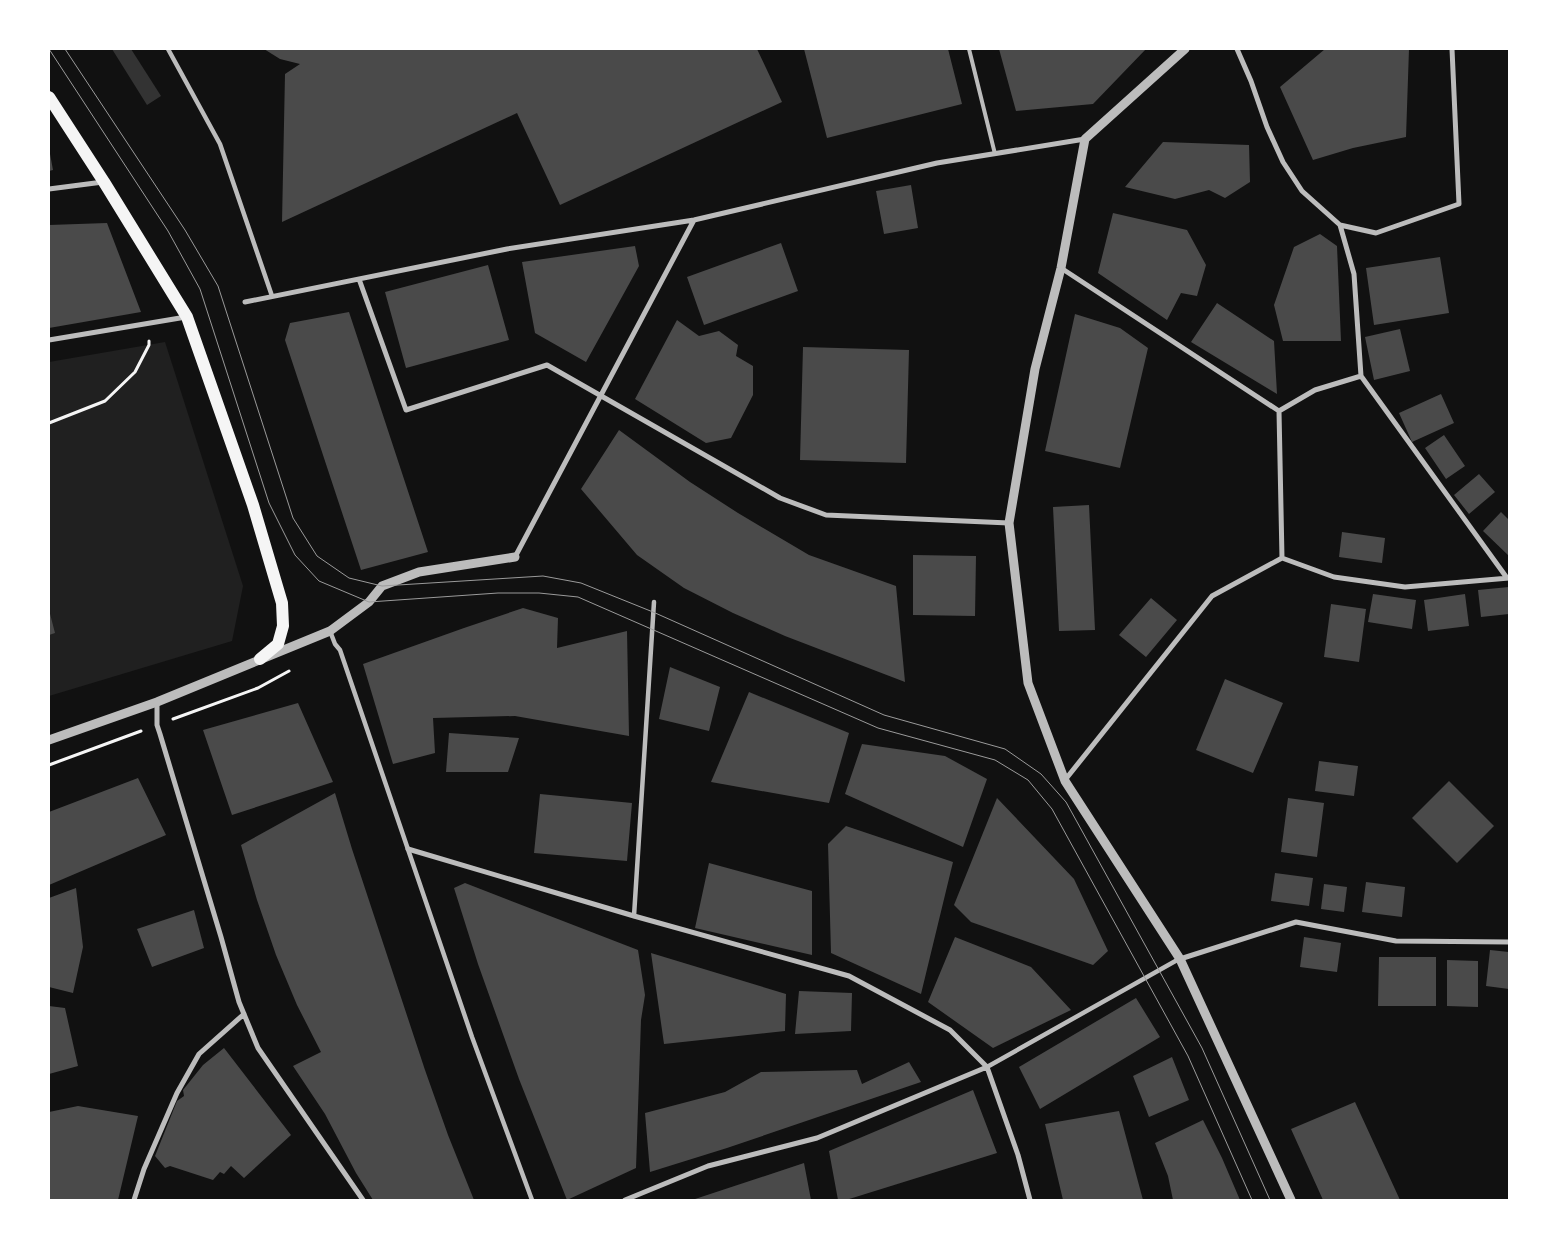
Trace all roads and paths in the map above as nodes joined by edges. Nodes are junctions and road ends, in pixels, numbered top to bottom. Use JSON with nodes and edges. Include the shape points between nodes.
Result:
{"nodes":[{"id":1,"x":168,"y":49,"type":"edge"},
{"id":2,"x":969,"y":49,"type":"edge"},
{"id":3,"x":1185,"y":49,"type":"edge"},
{"id":4,"x":1237,"y":49,"type":"edge"},
{"id":5,"x":1452,"y":49,"type":"edge"},
{"id":6,"x":49,"y":97,"type":"edge"},
{"id":7,"x":1085,"y":139,"type":"junction"},
{"id":8,"x":995,"y":154,"type":"junction"},
{"id":9,"x":104,"y":182,"type":"junction"},
{"id":10,"x":49,"y":189,"type":"edge"},
{"id":11,"x":694,"y":220,"type":"junction"},
{"id":12,"x":1340,"y":225,"type":"junction"},
{"id":13,"x":1061,"y":268,"type":"junction"},
{"id":14,"x":359,"y":279,"type":"junction"},
{"id":15,"x":272,"y":296,"type":"junction"},
{"id":16,"x":245,"y":302,"type":"dead end"},
{"id":17,"x":187,"y":317,"type":"junction"},
{"id":18,"x":150,"y":323,"type":"junction"},
{"id":19,"x":49,"y":340,"type":"edge"},
{"id":20,"x":1361,"y":376,"type":"junction"},
{"id":21,"x":601,"y":396,"type":"junction"},
{"id":22,"x":1279,"y":411,"type":"junction"},
{"id":23,"x":49,"y":423,"type":"edge"},
{"id":24,"x":1009,"y":523,"type":"junction"},
{"id":25,"x":515,"y":557,"type":"joint"},
{"id":26,"x":1282,"y":558,"type":"junction"},
{"id":27,"x":1508,"y":578,"type":"edge"},
{"id":28,"x":654,"y":602,"type":"dead end"},
{"id":29,"x":330,"y":631,"type":"junction"},
{"id":30,"x":260,"y":660,"type":"junction"},
{"id":31,"x":157,"y":702,"type":"junction"},
{"id":32,"x":49,"y":740,"type":"edge"},
{"id":33,"x":1065,"y":780,"type":"junction"},
{"id":34,"x":408,"y":849,"type":"junction"},
{"id":35,"x":634,"y":916,"type":"junction"},
{"id":36,"x":1509,"y":942,"type":"edge"},
{"id":37,"x":1180,"y":958,"type":"junction"},
{"id":38,"x":244,"y":1014,"type":"junction"},
{"id":39,"x":987,"y":1067,"type":"junction"},
{"id":40,"x":134,"y":1200,"type":"edge"},
{"id":41,"x":364,"y":1200,"type":"edge"},
{"id":42,"x":532,"y":1200,"type":"edge"},
{"id":43,"x":625,"y":1200,"type":"edge"},
{"id":44,"x":1030,"y":1200,"type":"edge"},
{"id":45,"x":1291,"y":1200,"type":"edge"}],
"edges":[{"from":1,"to":15,"type":"street","via":[[220,144]]},
{"from":2,"to":8,"type":"lane"},
{"from":3,"to":7,"type":"street"},
{"from":4,"to":12,"type":"street","via":[[1283,162],[1302,191]]},
{"from":5,"to":12,"type":"street","via":[[1459,204],[1376,233]]},
{"from":6,"to":9,"type":"main road"},
{"from":7,"to":8,"type":"street"},
{"from":7,"to":13,"type":"street"},
{"from":8,"to":11,"type":"street","via":[[937,163]]},
{"from":9,"to":10,"type":"street"},
{"from":9,"to":17,"type":"main road"},
{"from":11,"to":14,"type":"street","via":[[507,249]]},
{"from":11,"to":21,"type":"street"},
{"from":12,"to":20,"type":"street","via":[[1354,274]]},
{"from":13,"to":22,"type":"street"},
{"from":13,"to":24,"type":"street","via":[[1035,370]]},
{"from":14,"to":15,"type":"street"},
{"from":14,"to":21,"type":"street","via":[[406,410],[547,365]]},
{"from":15,"to":16,"type":"street"},
{"from":17,"to":18,"type":"street"},
{"from":17,"to":30,"type":"main road","via":[[253,505],[282,604],[283,626],[278,644]]},
{"from":18,"to":19,"type":"street"},
{"from":18,"to":23,"type":"path","via":[[149,345],[135,372],[105,401]]},
{"from":20,"to":22,"type":"street","via":[[1315,390]]},
{"from":20,"to":27,"type":"street"},
{"from":21,"to":24,"type":"street","via":[[780,498],[826,515]]},
{"from":21,"to":25,"type":"street"},
{"from":22,"to":26,"type":"street"},
{"from":24,"to":33,"type":"street","via":[[1028,683]]},
{"from":25,"to":29,"type":"street","via":[[418,572],[382,586],[369,602]]},
{"from":26,"to":27,"type":"street","via":[[1334,577],[1404,587]]},
{"from":26,"to":33,"type":"street","via":[[1212,596]]},
{"from":28,"to":35,"type":"street"},
{"from":29,"to":30,"type":"street"},
{"from":29,"to":34,"type":"street","via":[[340,650]]},
{"from":30,"to":31,"type":"street"},
{"from":31,"to":32,"type":"street"},
{"from":31,"to":38,"type":"street","via":[[157,724]]},
{"from":33,"to":37,"type":"street"},
{"from":34,"to":35,"type":"street"},
{"from":34,"to":42,"type":"street"},
{"from":35,"to":39,"type":"street","via":[[849,976],[950,1030]]},
{"from":36,"to":37,"type":"street","via":[[1396,941],[1296,922]]},
{"from":37,"to":39,"type":"street"},
{"from":37,"to":45,"type":"street"},
{"from":38,"to":40,"type":"street","via":[[199,1054],[177,1093]]},
{"from":38,"to":41,"type":"street","via":[[258,1048]]},
{"from":39,"to":43,"type":"street","via":[[817,1138],[708,1166]]},
{"from":39,"to":44,"type":"street"}]}
